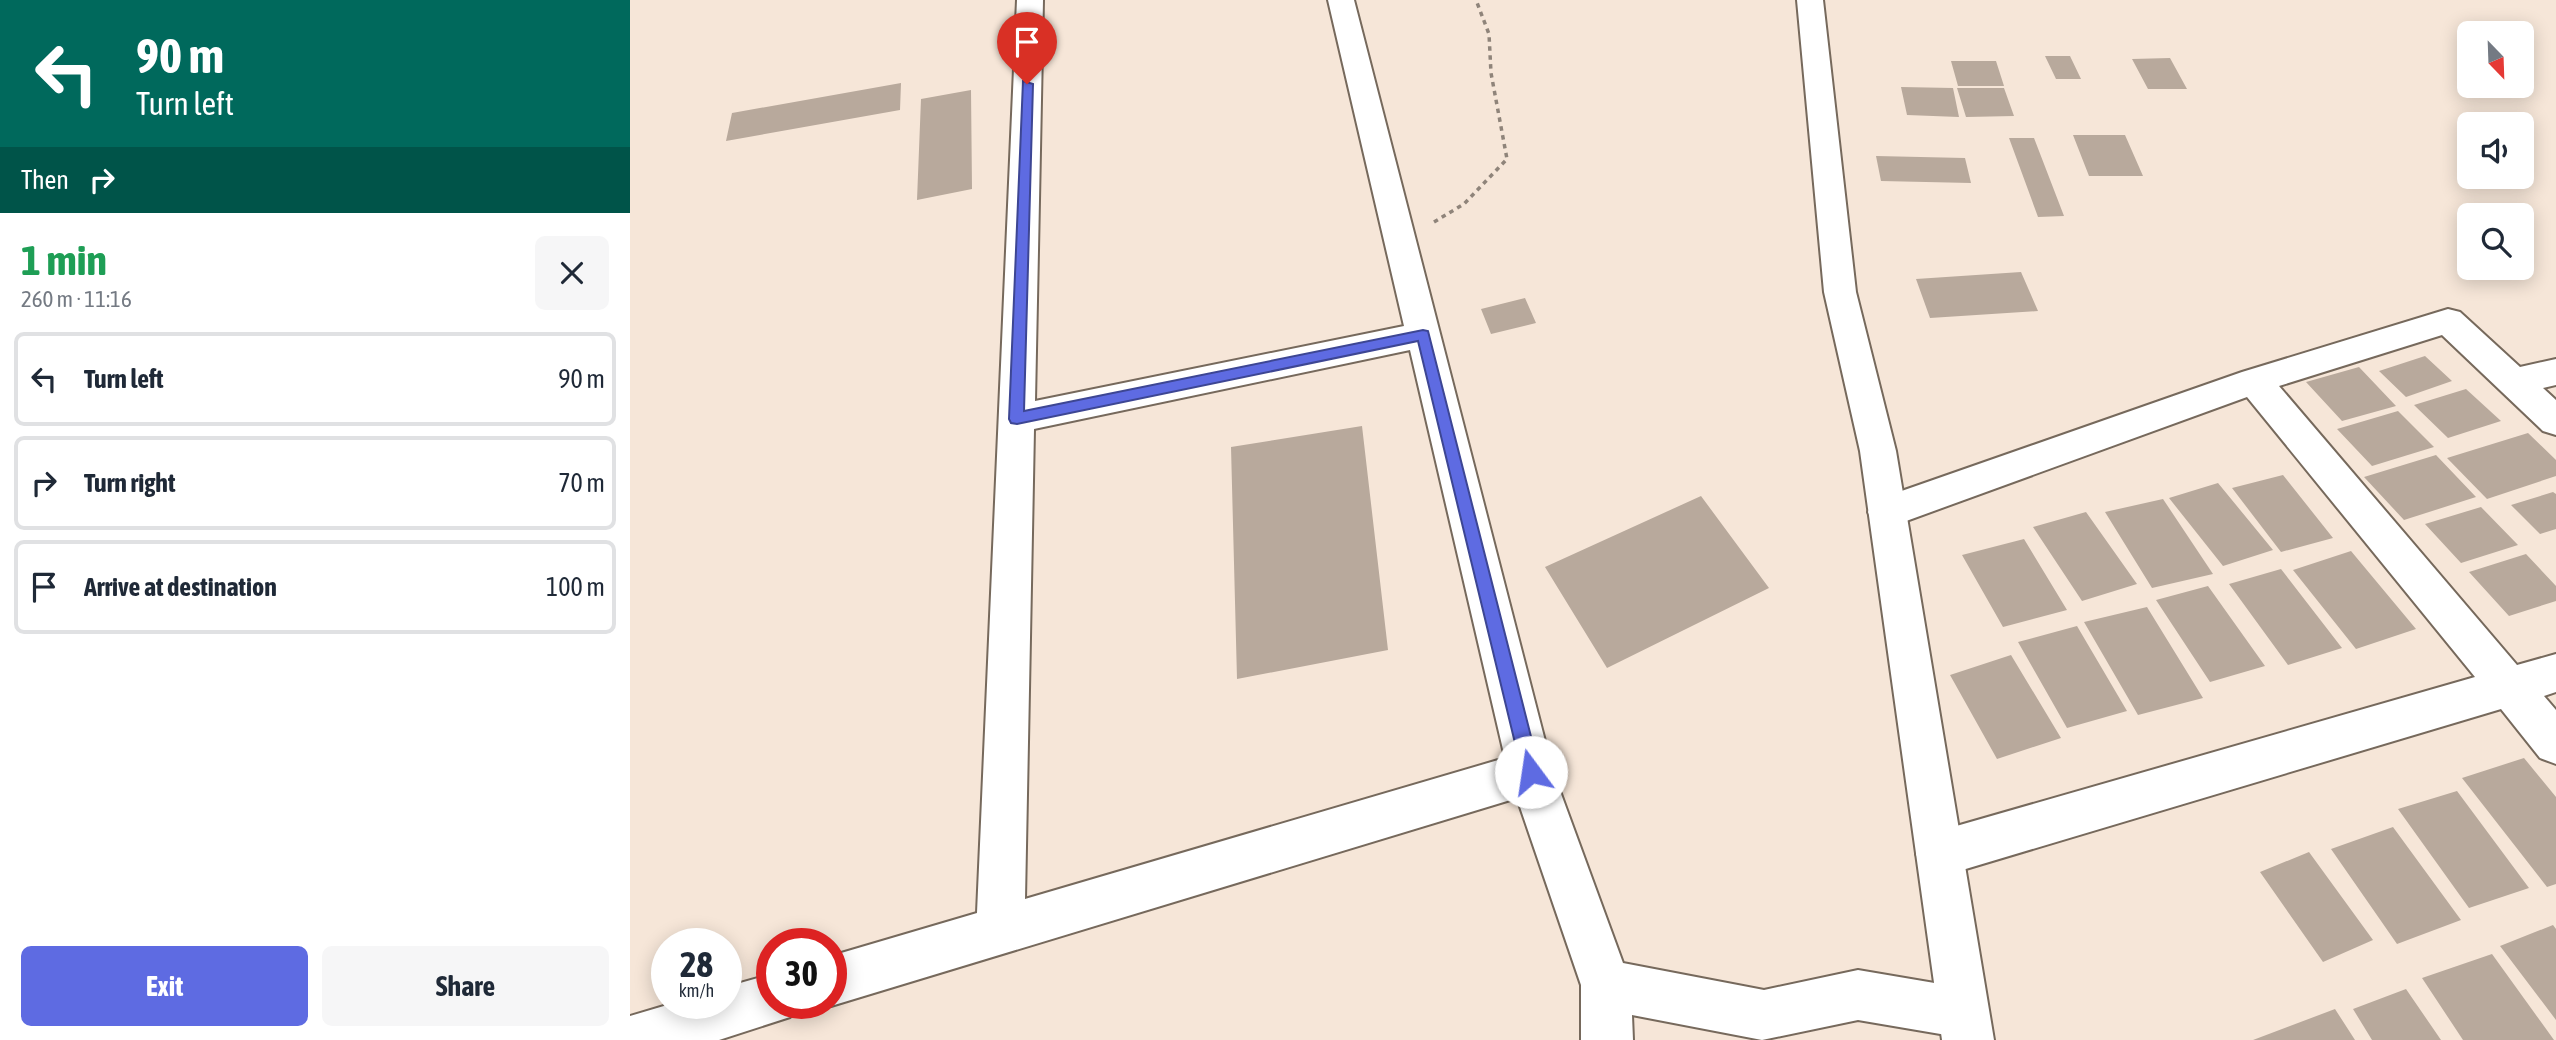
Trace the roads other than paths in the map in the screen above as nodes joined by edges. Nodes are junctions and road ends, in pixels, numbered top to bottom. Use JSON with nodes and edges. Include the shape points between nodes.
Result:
{"nodes":[{"id":1,"x":1030,"y":0,"type":"edge"},
{"id":2,"x":1340,"y":0,"type":"edge"},
{"id":3,"x":1810,"y":0,"type":"edge"},
{"id":4,"x":1423,"y":335,"type":"junction"},
{"id":5,"x":2556,"y":372,"type":"edge"},
{"id":6,"x":2255,"y":381,"type":"junction"},
{"id":7,"x":2513,"y":383,"type":"junction"},
{"id":8,"x":1017,"y":419,"type":"junction"},
{"id":9,"x":2556,"y":421,"type":"edge"},
{"id":10,"x":1886,"y":512,"type":"junction"},
{"id":11,"x":2556,"y":673,"type":"edge"},
{"id":12,"x":2510,"y":687,"type":"junction"},
{"id":13,"x":2556,"y":743,"type":"edge"},
{"id":14,"x":1531,"y":772,"type":"junction"},
{"id":15,"x":1940,"y":854,"type":"junction"},
{"id":16,"x":1000,"y":931,"type":"junction"},
{"id":17,"x":847,"y":976,"type":"edge"},
{"id":18,"x":1606,"y":985,"type":"junction"},
{"id":19,"x":756,"y":1004,"type":"edge"},
{"id":20,"x":1966,"y":1026,"type":"edge"},
{"id":21,"x":634,"y":1040,"type":"edge"},
{"id":22,"x":1607,"y":1040,"type":"edge"}],
"edges":[{"from":1,"to":8,"type":"street"},
{"from":2,"to":4,"type":"street"},
{"from":3,"to":10,"type":"street","via":[[1840,292],[1878,451]]},
{"from":4,"to":8,"type":"street"},
{"from":4,"to":14,"type":"street"},
{"from":5,"to":7,"type":"street"},
{"from":6,"to":7,"type":"street","via":[[2448,321]]},
{"from":6,"to":10,"type":"street"},
{"from":6,"to":12,"type":"street"},
{"from":7,"to":9,"type":"street"},
{"from":8,"to":16,"type":"street"},
{"from":10,"to":15,"type":"street"},
{"from":11,"to":12,"type":"street"},
{"from":12,"to":13,"type":"street"},
{"from":12,"to":15,"type":"street"},
{"from":14,"to":16,"type":"street"},
{"from":14,"to":18,"type":"street"},
{"from":15,"to":20,"type":"street"},
{"from":16,"to":17,"type":"street"},
{"from":18,"to":20,"type":"street","via":[[1764,1015],[1858,995]]},
{"from":18,"to":22,"type":"street"},
{"from":19,"to":21,"type":"street"}]}
